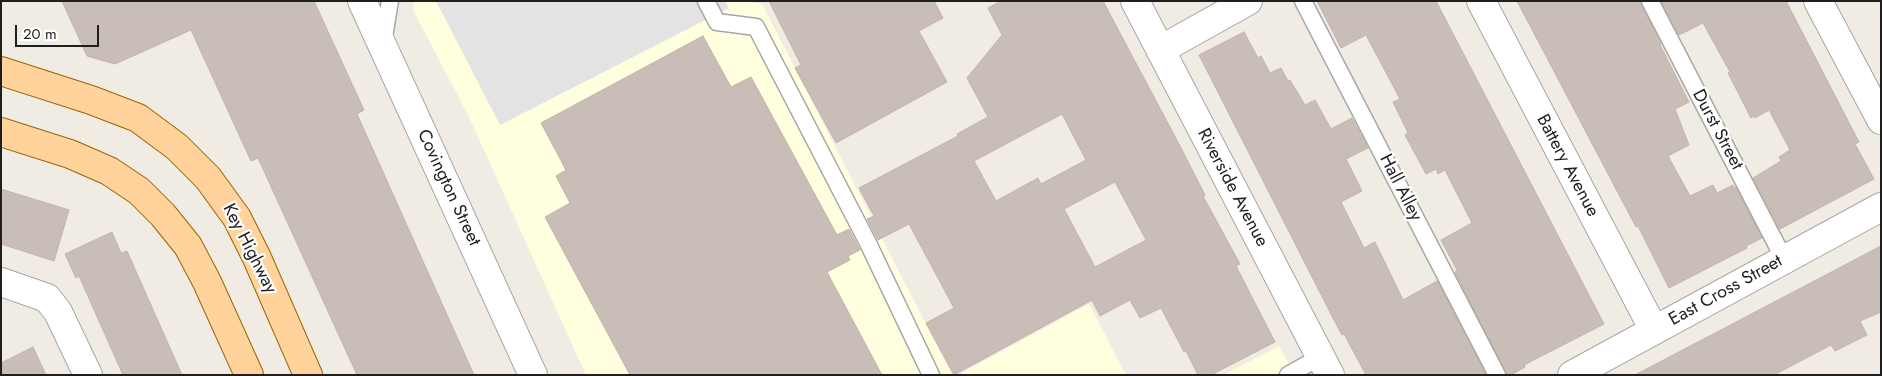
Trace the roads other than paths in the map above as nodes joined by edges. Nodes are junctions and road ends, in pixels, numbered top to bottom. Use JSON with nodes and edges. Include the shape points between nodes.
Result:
{"nodes":[{"id":1,"x":362,"y":1,"type":"edge"},
{"id":2,"x":390,"y":1,"type":"edge"},
{"id":3,"x":706,"y":1,"type":"edge"},
{"id":4,"x":1135,"y":1,"type":"edge"},
{"id":5,"x":1248,"y":1,"type":"edge"},
{"id":6,"x":1303,"y":1,"type":"edge"},
{"id":7,"x":1481,"y":1,"type":"edge"},
{"id":8,"x":1650,"y":1,"type":"edge"},
{"id":9,"x":1818,"y":1,"type":"edge"},
{"id":10,"x":383,"y":45,"type":"junction"},
{"id":11,"x":1160,"y":50,"type":"junction"},
{"id":12,"x":1,"y":71,"type":"edge"},
{"id":13,"x":1881,"y":120,"type":"edge"},
{"id":14,"x":1,"y":132,"type":"edge"},
{"id":15,"x":1881,"y":207,"type":"edge"},
{"id":16,"x":1784,"y":259,"type":"junction"},
{"id":17,"x":1,"y":282,"type":"edge"},
{"id":18,"x":1654,"y":330,"type":"junction"},
{"id":19,"x":1325,"y":366,"type":"edge"},
{"id":20,"x":88,"y":375,"type":"edge"},
{"id":21,"x":249,"y":375,"type":"edge"},
{"id":22,"x":308,"y":375,"type":"edge"},
{"id":23,"x":533,"y":375,"type":"edge"},
{"id":24,"x":931,"y":375,"type":"edge"},
{"id":25,"x":1288,"y":375,"type":"edge"},
{"id":26,"x":1497,"y":375,"type":"edge"},
{"id":27,"x":1572,"y":375,"type":"edge"}],
"edges":[{"from":1,"to":10,"type":"street","name":"Covington Street"},
{"from":2,"to":10,"type":"lane"},
{"from":3,"to":24,"type":"lane","via":[[717,22],[756,27],[868,243]]},
{"from":4,"to":11,"type":"street","name":"Riverside Avenue"},
{"from":5,"to":11,"type":"street"},
{"from":6,"to":26,"type":"lane","name":"Hall Alley"},
{"from":7,"to":18,"type":"street","name":"Battery Avenue"},
{"from":8,"to":16,"type":"lane","name":"Durst Street"},
{"from":9,"to":13,"type":"street"},
{"from":10,"to":23,"type":"street","name":"Covington Street"},
{"from":11,"to":19,"type":"street","name":"Riverside Avenue"},
{"from":12,"to":22,"type":"main road","name":"Key Highway","via":[[138,118],[177,147],[208,178],[237,218]]},
{"from":14,"to":21,"type":"main road","via":[[70,154],[109,171],[139,190],[188,246]]},
{"from":15,"to":16,"type":"street","name":"East Cross Street"},
{"from":16,"to":18,"type":"street","name":"East Cross Street"},
{"from":17,"to":20,"type":"street","via":[[47,298],[58,312]]},
{"from":18,"to":27,"type":"street","name":"East Cross Street"},
{"from":19,"to":25,"type":"lane"}]}
